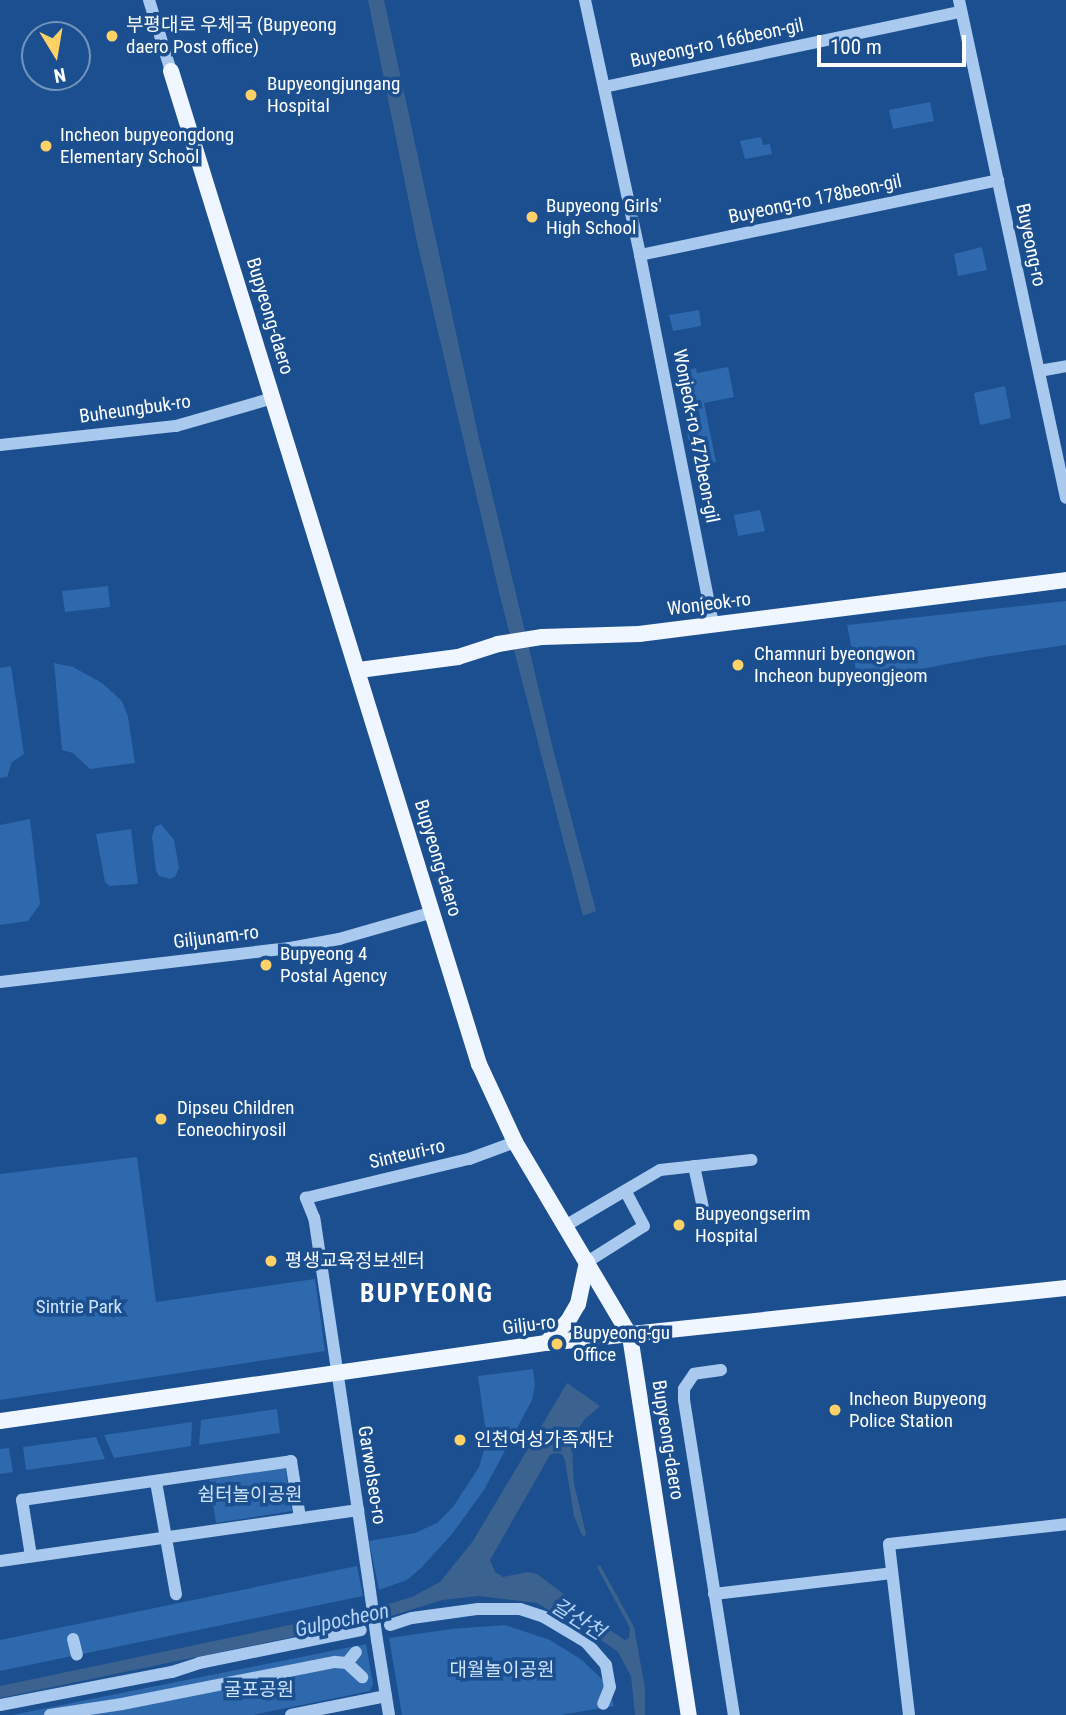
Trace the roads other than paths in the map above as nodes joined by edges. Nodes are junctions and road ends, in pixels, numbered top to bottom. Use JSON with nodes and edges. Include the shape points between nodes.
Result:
{"nodes":[{"id":1,"x":585,"y":0,"type":"edge"},
{"id":2,"x":152,"y":3,"type":"edge"},
{"id":3,"x":960,"y":6,"type":"edge"},
{"id":4,"x":171,"y":71,"type":"joint"},
{"id":5,"x":604,"y":87,"type":"junction"},
{"id":6,"x":998,"y":180,"type":"junction"},
{"id":7,"x":640,"y":255,"type":"junction"},
{"id":8,"x":1066,"y":366,"type":"edge"},
{"id":9,"x":1039,"y":371,"type":"junction"},
{"id":10,"x":273,"y":398,"type":"junction"},
{"id":11,"x":0,"y":445,"type":"edge"},
{"id":12,"x":1066,"y":498,"type":"edge"},
{"id":13,"x":1066,"y":580,"type":"edge"},
{"id":14,"x":713,"y":624,"type":"junction"},
{"id":15,"x":359,"y":670,"type":"junction"},
{"id":16,"x":433,"y":912,"type":"junction"},
{"id":17,"x":0,"y":982,"type":"edge"},
{"id":18,"x":515,"y":1142,"type":"junction"},
{"id":19,"x":751,"y":1160,"type":"dead end"},
{"id":20,"x":694,"y":1166,"type":"junction"},
{"id":21,"x":625,"y":1191,"type":"junction"},
{"id":22,"x":306,"y":1198,"type":"joint"},
{"id":23,"x":703,"y":1208,"type":"dead end"},
{"id":24,"x":565,"y":1226,"type":"junction"},
{"id":25,"x":587,"y":1262,"type":"junction"},
{"id":26,"x":1066,"y":1288,"type":"edge"},
{"id":27,"x":631,"y":1336,"type":"junction"},
{"id":28,"x":546,"y":1343,"type":"junction"},
{"id":29,"x":721,"y":1370,"type":"dead end"},
{"id":30,"x":337,"y":1372,"type":"junction"},
{"id":31,"x":0,"y":1421,"type":"edge"},
{"id":32,"x":156,"y":1482,"type":"junction"},
{"id":33,"x":358,"y":1510,"type":"junction"},
{"id":34,"x":300,"y":1518,"type":"junction"},
{"id":35,"x":1066,"y":1524,"type":"edge"},
{"id":36,"x":167,"y":1537,"type":"junction"},
{"id":37,"x":31,"y":1556,"type":"junction"},
{"id":38,"x":0,"y":1561,"type":"edge"},
{"id":39,"x":892,"y":1573,"type":"junction"},
{"id":40,"x":176,"y":1594,"type":"dead end"},
{"id":41,"x":713,"y":1594,"type":"junction"},
{"id":42,"x":390,"y":1625,"type":"dead end"},
{"id":43,"x":361,"y":1630,"type":"dead end"},
{"id":44,"x":73,"y":1639,"type":"dead end"},
{"id":45,"x":356,"y":1652,"type":"dead end"},
{"id":46,"x":77,"y":1655,"type":"dead end"},
{"id":47,"x":347,"y":1663,"type":"junction"},
{"id":48,"x":362,"y":1677,"type":"dead end"},
{"id":49,"x":386,"y":1696,"type":"junction"},
{"id":50,"x":603,"y":1704,"type":"dead end"},
{"id":51,"x":0,"y":1705,"type":"edge"},
{"id":52,"x":50,"y":1715,"type":"edge"},
{"id":53,"x":291,"y":1715,"type":"edge"},
{"id":54,"x":389,"y":1715,"type":"edge"},
{"id":55,"x":689,"y":1715,"type":"edge"},
{"id":56,"x":734,"y":1715,"type":"edge"},
{"id":57,"x":909,"y":1715,"type":"edge"}],
"edges":[{"from":1,"to":5,"type":"street","name":"Wonjeok-ro 472beon-gil"},
{"from":2,"to":4,"type":"street","name":"Bupyeong-daero"},
{"from":3,"to":5,"type":"street","name":"Buyeong-ro 166beon-gil"},
{"from":3,"to":6,"type":"street","name":"Buyeong-ro"},
{"from":4,"to":10,"type":"main road","name":"Bupyeong-daero"},
{"from":5,"to":7,"type":"street","name":"Wonjeok-ro 472beon-gil"},
{"from":6,"to":7,"type":"street","name":"Buyeong-ro 178beon-gil"},
{"from":6,"to":9,"type":"street","name":"Buyeong-ro"},
{"from":7,"to":14,"type":"street","name":"Wonjeok-ro 472beon-gil"},
{"from":8,"to":9,"type":"street"},
{"from":9,"to":12,"type":"street","name":"Buyeong-ro"},
{"from":10,"to":11,"type":"street","name":"Buheungbuk-ro","via":[[176,426]]},
{"from":10,"to":15,"type":"main road","name":"Bupyeong-daero"},
{"from":13,"to":14,"type":"main road","name":"Wonjeok-ro"},
{"from":14,"to":15,"type":"main road","name":"Wonjeok-ro","via":[[639,634],[542,637],[498,643],[458,657]]},
{"from":15,"to":16,"type":"main road","name":"Bupyeong-daero"},
{"from":16,"to":17,"type":"street","name":"Giljunam-ro","via":[[290,948]]},
{"from":16,"to":18,"type":"main road","name":"Bupyeong-daero","via":[[479,1064]]},
{"from":18,"to":22,"type":"street","name":"Sinteuri-ro","via":[[469,1159]]},
{"from":18,"to":24,"type":"main road","name":"Bupyeong-daero"},
{"from":19,"to":20,"type":"street"},
{"from":20,"to":21,"type":"street","via":[[660,1170]]},
{"from":20,"to":23,"type":"street"},
{"from":21,"to":24,"type":"street"},
{"from":21,"to":25,"type":"street","via":[[644,1226]]},
{"from":22,"to":30,"type":"street","name":"Garwolseo-ro","via":[[314,1218]]},
{"from":24,"to":25,"type":"main road","name":"Bupyeong-daero"},
{"from":25,"to":27,"type":"main road","name":"Bupyeong-daero"},
{"from":25,"to":28,"type":"main road","via":[[578,1304]]},
{"from":26,"to":27,"type":"main road","name":"Gilju-ro"},
{"from":27,"to":28,"type":"main road","name":"Gilju-ro"},
{"from":27,"to":55,"type":"main road","name":"Bupyeong-daero"},
{"from":28,"to":30,"type":"main road","name":"Gilju-ro"},
{"from":29,"to":41,"type":"street","via":[[694,1374],[684,1389]]},
{"from":30,"to":31,"type":"main road","name":"Gilju-ro"},
{"from":30,"to":33,"type":"street","name":"Garwolseo-ro"},
{"from":32,"to":34,"type":"street","via":[[291,1461]]},
{"from":32,"to":36,"type":"street"},
{"from":32,"to":37,"type":"street","via":[[22,1500]]},
{"from":33,"to":34,"type":"street"},
{"from":33,"to":49,"type":"street","name":"Garwolseo-ro","bridge":true},
{"from":34,"to":36,"type":"street"},
{"from":35,"to":39,"type":"street","via":[[889,1544]]},
{"from":36,"to":37,"type":"street"},
{"from":36,"to":40,"type":"street"},
{"from":37,"to":38,"type":"street"},
{"from":39,"to":41,"type":"street"},
{"from":39,"to":57,"type":"street"},
{"from":41,"to":56,"type":"street"},
{"from":42,"to":50,"type":"street","via":[[478,1609],[520,1609],[544,1617],[586,1642],[606,1665],[610,1686]]},
{"from":43,"to":51,"type":"street"},
{"from":44,"to":46,"type":"street"},
{"from":45,"to":47,"type":"street"},
{"from":47,"to":48,"type":"street"},
{"from":47,"to":52,"type":"street","via":[[314,1665]]},
{"from":49,"to":53,"type":"street"},
{"from":49,"to":54,"type":"street"}]}
